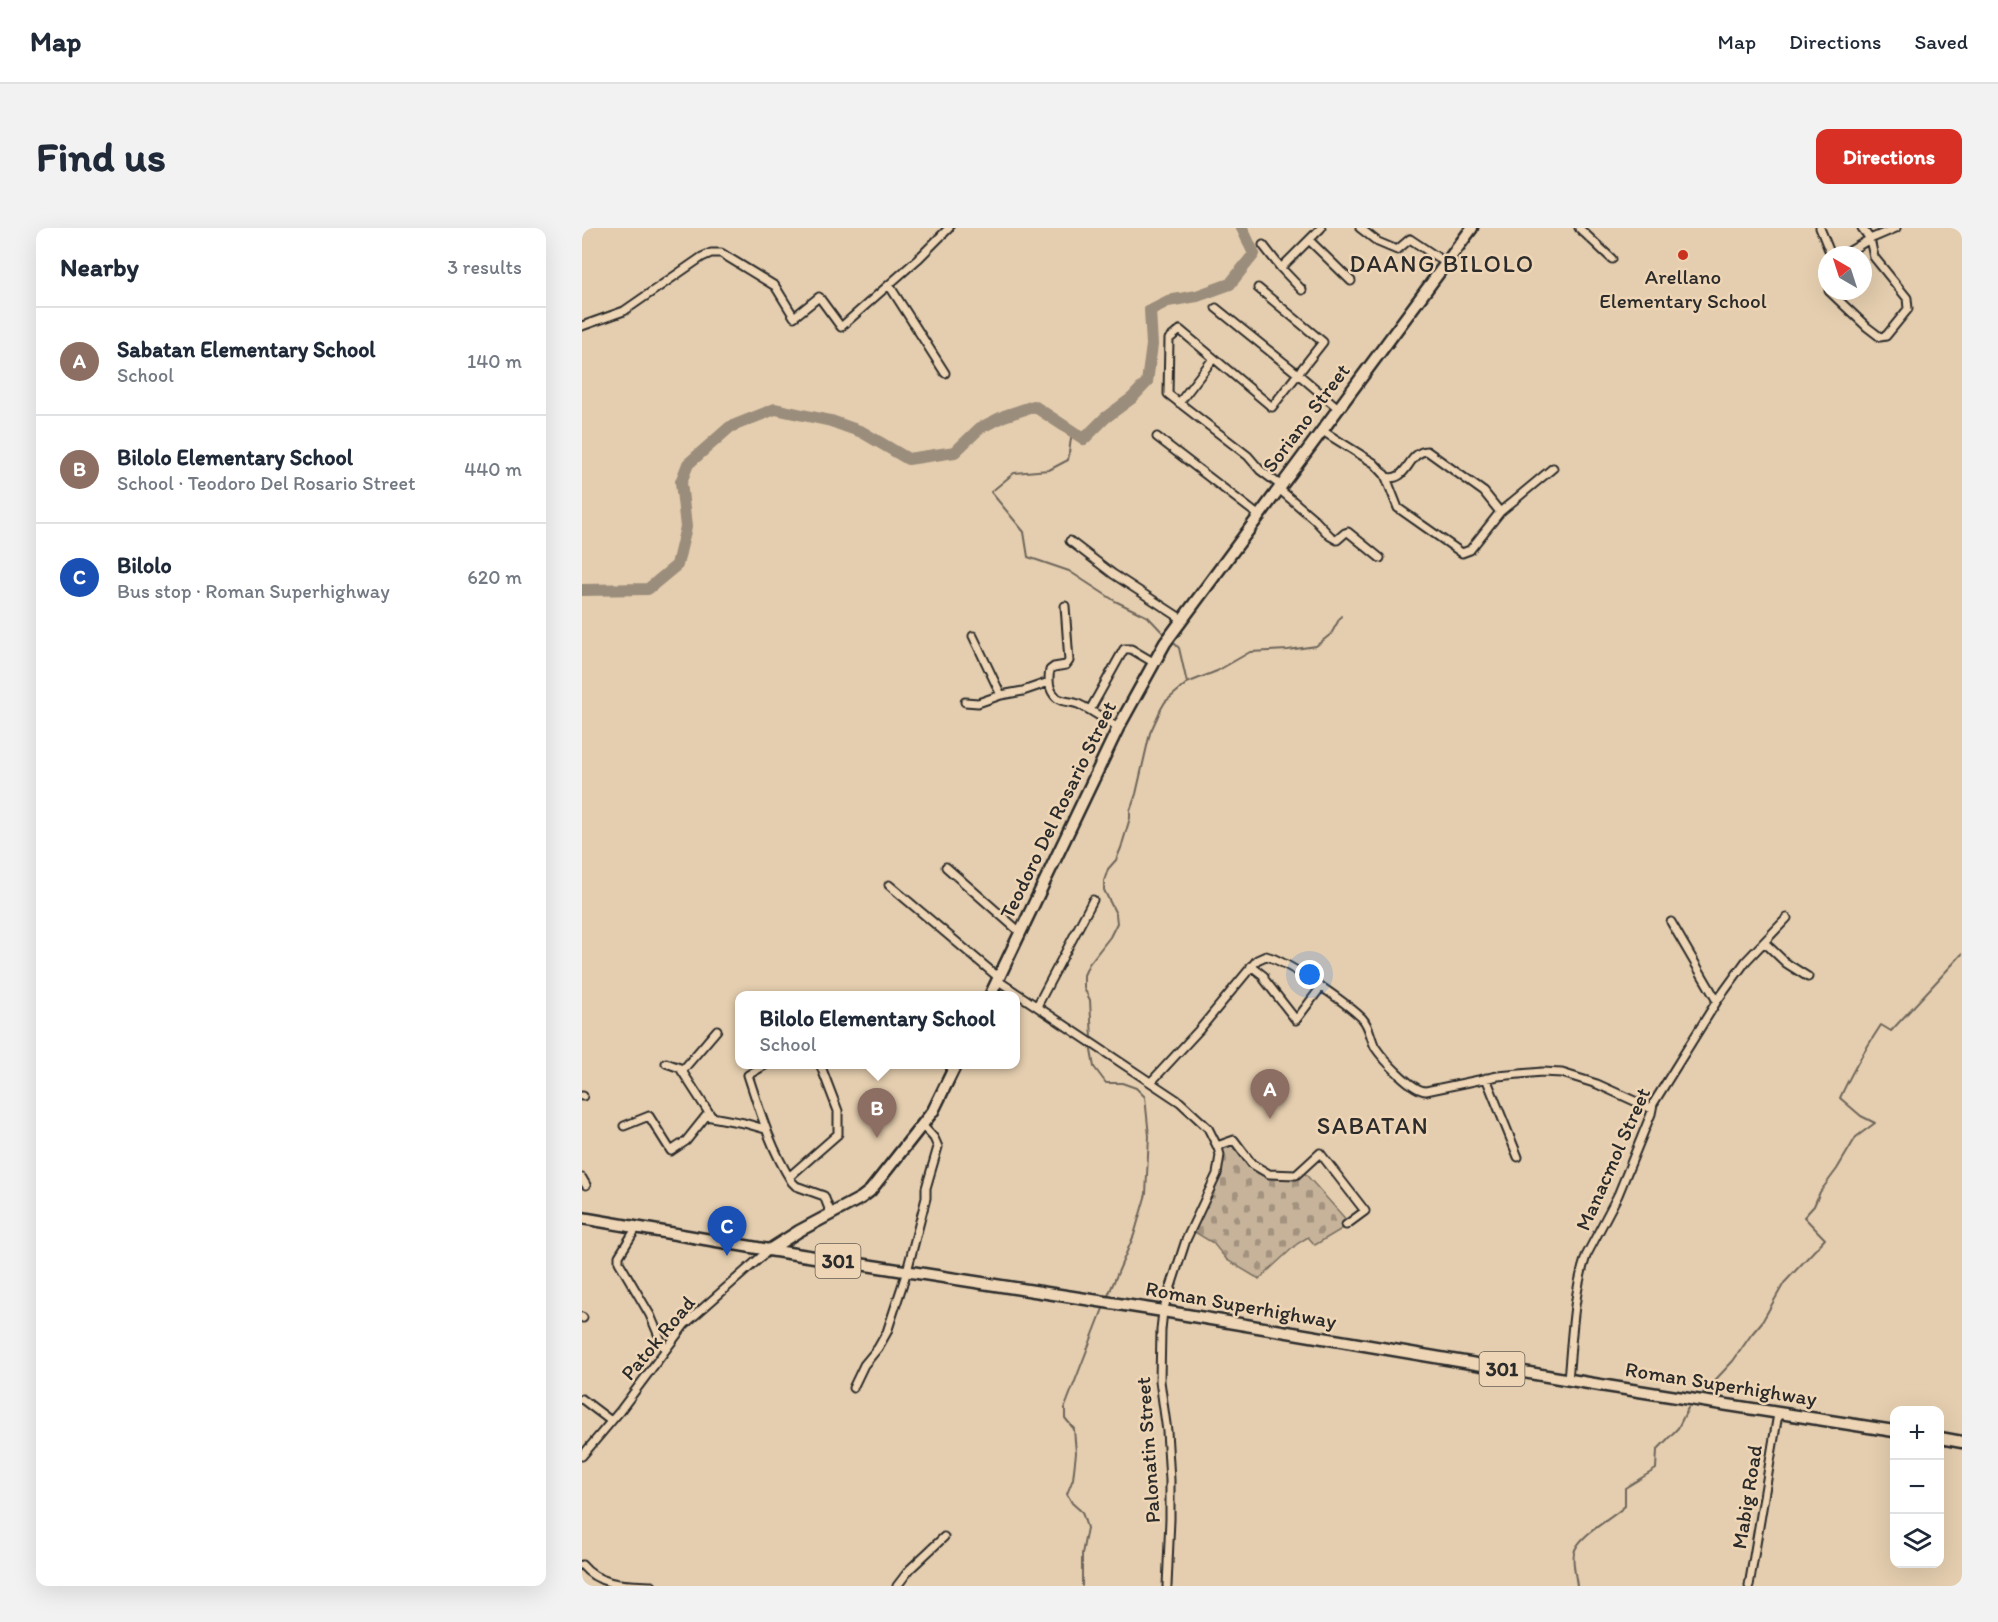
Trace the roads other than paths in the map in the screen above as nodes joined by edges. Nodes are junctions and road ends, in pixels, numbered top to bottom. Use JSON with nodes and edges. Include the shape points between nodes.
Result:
{"nodes":[{"id":1,"x":949,"y":228,"type":"edge"},
{"id":2,"x":1321,"y":228,"type":"edge"},
{"id":3,"x":1360,"y":228,"type":"edge"},
{"id":4,"x":1472,"y":228,"type":"edge"},
{"id":5,"x":1580,"y":228,"type":"edge"},
{"id":6,"x":1820,"y":228,"type":"edge"},
{"id":7,"x":1862,"y":228,"type":"edge"},
{"id":8,"x":1896,"y":228,"type":"edge"},
{"id":9,"x":1870,"y":239,"type":"junction"},
{"id":10,"x":1310,"y":241,"type":"junction"},
{"id":11,"x":1263,"y":245,"type":"dead end"},
{"id":12,"x":1828,"y":246,"type":"edge"},
{"id":13,"x":1858,"y":246,"type":"edge"},
{"id":14,"x":1872,"y":246,"type":"edge"},
{"id":15,"x":1872,"y":248,"type":"edge"},
{"id":16,"x":1612,"y":259,"type":"dead end"},
{"id":17,"x":1446,"y":263,"type":"junction"},
{"id":18,"x":1281,"y":268,"type":"junction"},
{"id":19,"x":1351,"y":281,"type":"dead end"},
{"id":20,"x":889,"y":285,"type":"junction"},
{"id":21,"x":1258,"y":288,"type":"dead end"},
{"id":22,"x":1302,"y":290,"type":"dead end"},
{"id":23,"x":1838,"y":300,"type":"edge"},
{"id":24,"x":1216,"y":308,"type":"dead end"},
{"id":25,"x":582,"y":327,"type":"edge"},
{"id":26,"x":1213,"y":358,"type":"junction"},
{"id":27,"x":945,"y":373,"type":"dead end"},
{"id":28,"x":1298,"y":374,"type":"junction"},
{"id":29,"x":1179,"y":403,"type":"junction"},
{"id":30,"x":1338,"y":408,"type":"junction"},
{"id":31,"x":1321,"y":430,"type":"junction"},
{"id":32,"x":1157,"y":437,"type":"dead end"},
{"id":33,"x":1553,"y":468,"type":"dead end"},
{"id":34,"x":1386,"y":477,"type":"junction"},
{"id":35,"x":1279,"y":487,"type":"junction"},
{"id":36,"x":1500,"y":512,"type":"junction"},
{"id":37,"x":1258,"y":515,"type":"junction"},
{"id":38,"x":1070,"y":541,"type":"dead end"},
{"id":39,"x":1380,"y":558,"type":"dead end"},
{"id":40,"x":1065,"y":606,"type":"dead end"},
{"id":41,"x":1182,"y":619,"type":"junction"},
{"id":42,"x":973,"y":636,"type":"dead end"},
{"id":43,"x":1165,"y":643,"type":"joint"},
{"id":44,"x":1153,"y":662,"type":"junction"},
{"id":45,"x":1049,"y":682,"type":"junction"},
{"id":46,"x":1001,"y":695,"type":"junction"},
{"id":47,"x":965,"y":702,"type":"dead end"},
{"id":48,"x":1090,"y":711,"type":"junction"},
{"id":49,"x":1118,"y":728,"type":"junction"},
{"id":50,"x":946,"y":867,"type":"dead end"},
{"id":51,"x":889,"y":885,"type":"dead end"},
{"id":52,"x":1093,"y":900,"type":"dead end"},
{"id":53,"x":1787,"y":918,"type":"dead end"},
{"id":54,"x":1671,"y":922,"type":"dead end"},
{"id":55,"x":1020,"y":932,"type":"junction"},
{"id":56,"x":1764,"y":942,"type":"junction"},
{"id":57,"x":1251,"y":966,"type":"junction"},
{"id":58,"x":1808,"y":977,"type":"dead end"},
{"id":59,"x":998,"y":979,"type":"junction"},
{"id":60,"x":1321,"y":987,"type":"junction"},
{"id":61,"x":992,"y":991,"type":"edge"},
{"id":62,"x":1015,"y":991,"type":"edge"},
{"id":63,"x":1020,"y":994,"type":"edge"},
{"id":64,"x":1717,"y":1001,"type":"junction"},
{"id":65,"x":1037,"y":1006,"type":"junction"},
{"id":66,"x":717,"y":1030,"type":"dead end"},
{"id":67,"x":666,"y":1063,"type":"dead end"},
{"id":68,"x":759,"y":1069,"type":"edge"},
{"id":69,"x":822,"y":1069,"type":"edge"},
{"id":70,"x":954,"y":1069,"type":"edge"},
{"id":71,"x":682,"y":1071,"type":"junction"},
{"id":72,"x":1486,"y":1078,"type":"junction"},
{"id":73,"x":1151,"y":1082,"type":"junction"},
{"id":74,"x":1652,"y":1109,"type":"junction"},
{"id":75,"x":711,"y":1116,"type":"junction"},
{"id":76,"x":922,"y":1125,"type":"junction"},
{"id":77,"x":624,"y":1126,"type":"dead end"},
{"id":78,"x":765,"y":1129,"type":"junction"},
{"id":79,"x":1217,"y":1146,"type":"junction"},
{"id":80,"x":1518,"y":1157,"type":"dead end"},
{"id":81,"x":789,"y":1177,"type":"junction"},
{"id":82,"x":831,"y":1214,"type":"junction"},
{"id":83,"x":582,"y":1218,"type":"edge"},
{"id":84,"x":1346,"y":1225,"type":"dead end"},
{"id":85,"x":637,"y":1227,"type":"junction"},
{"id":86,"x":769,"y":1250,"type":"junction"},
{"id":87,"x":907,"y":1270,"type":"junction"},
{"id":88,"x":1163,"y":1311,"type":"junction"},
{"id":89,"x":665,"y":1350,"type":"junction"},
{"id":90,"x":1568,"y":1380,"type":"junction"},
{"id":91,"x":853,"y":1389,"type":"dead end"},
{"id":92,"x":582,"y":1399,"type":"edge"},
{"id":93,"x":1778,"y":1414,"type":"junction"},
{"id":94,"x":611,"y":1421,"type":"junction"},
{"id":95,"x":1890,"y":1430,"type":"edge"},
{"id":96,"x":1944,"y":1439,"type":"edge"},
{"id":97,"x":1962,"y":1442,"type":"edge"},
{"id":98,"x":582,"y":1456,"type":"edge"},
{"id":99,"x":944,"y":1537,"type":"dead end"},
{"id":100,"x":582,"y":1565,"type":"edge"},
{"id":101,"x":652,"y":1586,"type":"edge"},
{"id":102,"x":897,"y":1586,"type":"edge"},
{"id":103,"x":1167,"y":1586,"type":"edge"},
{"id":104,"x":1749,"y":1586,"type":"edge"}],
"edges":[{"from":1,"to":20,"type":"street"},
{"from":2,"to":10,"type":"street"},
{"from":3,"to":17,"type":"street","via":[[1397,250],[1410,239]]},
{"from":4,"to":17,"type":"main road","name":"Soriano Street"},
{"from":5,"to":16,"type":"street"},
{"from":6,"to":12,"type":"street"},
{"from":7,"to":9,"type":"street"},
{"from":8,"to":9,"type":"street"},
{"from":9,"to":13,"type":"street"},
{"from":9,"to":14,"type":"street"},
{"from":10,"to":18,"type":"street"},
{"from":10,"to":19,"type":"street"},
{"from":11,"to":18,"type":"street"},
{"from":15,"to":23,"type":"street","via":[[1874,257],[1907,298],[1906,312],[1886,336],[1880,337]]},
{"from":17,"to":30,"type":"main road","name":"Soriano Street"},
{"from":18,"to":22,"type":"street"},
{"from":20,"to":25,"type":"street","via":[[841,327],[819,297],[794,317],[776,286],[721,253],[711,253],[624,311]]},
{"from":20,"to":27,"type":"street"},
{"from":21,"to":28,"type":"street","via":[[1323,342]]},
{"from":24,"to":28,"type":"street"},
{"from":26,"to":28,"type":"street","via":[[1272,407]]},
{"from":26,"to":29,"type":"street"},
{"from":26,"to":29,"type":"street","via":[[1180,330],[1170,339],[1168,394]]},
{"from":28,"to":30,"type":"street"},
{"from":29,"to":35,"type":"street","via":[[1248,456]]},
{"from":30,"to":31,"type":"main road","name":"Soriano Street"},
{"from":31,"to":34,"type":"street","via":[[1374,463]]},
{"from":31,"to":35,"type":"main road","name":"Soriano Street"},
{"from":32,"to":37,"type":"street"},
{"from":33,"to":36,"type":"street"},
{"from":34,"to":36,"type":"street","via":[[1398,477],[1418,455],[1427,451],[1484,492]]},
{"from":34,"to":36,"type":"street","via":[[1398,508],[1462,553],[1470,550]]},
{"from":35,"to":37,"type":"main road","name":"Soriano Street"},
{"from":35,"to":39,"type":"street","via":[[1333,538],[1337,540],[1348,532]]},
{"from":37,"to":41,"type":"main road","name":"Soriano Street"},
{"from":38,"to":41,"type":"street"},
{"from":40,"to":45,"type":"street","via":[[1069,661],[1051,669]]},
{"from":41,"to":43,"type":"main road","name":"Soriano Street"},
{"from":42,"to":46,"type":"street"},
{"from":43,"to":44,"type":"main road","name":"Teodoro Del Rosario Street"},
{"from":44,"to":48,"type":"street","via":[[1124,649]]},
{"from":44,"to":49,"type":"main road","name":"Teodoro Del Rosario Street"},
{"from":45,"to":46,"type":"street"},
{"from":45,"to":48,"type":"street","via":[[1058,699]]},
{"from":46,"to":47,"type":"street","via":[[978,703]]},
{"from":48,"to":49,"type":"street"},
{"from":49,"to":55,"type":"main road","name":"Teodoro Del Rosario Street"},
{"from":50,"to":55,"type":"street"},
{"from":51,"to":59,"type":"street"},
{"from":52,"to":65,"type":"street"},
{"from":53,"to":56,"type":"street","name":"Manacmol Street"},
{"from":54,"to":64,"type":"street"},
{"from":55,"to":59,"type":"main road","name":"Teodoro Del Rosario Street"},
{"from":56,"to":58,"type":"street"},
{"from":56,"to":64,"type":"street","name":"Manacmol Street"},
{"from":57,"to":60,"type":"street","via":[[1258,958],[1268,956]]},
{"from":57,"to":60,"type":"street","via":[[1264,976],[1296,1020]]},
{"from":57,"to":73,"type":"street"},
{"from":59,"to":61,"type":"main road","name":"Teodoro Del Rosario Street"},
{"from":59,"to":62,"type":"street"},
{"from":60,"to":72,"type":"street","via":[[1361,1017],[1380,1053],[1420,1091]]},
{"from":63,"to":65,"type":"street"},
{"from":64,"to":74,"type":"street","name":"Manacmol Street"},
{"from":65,"to":73,"type":"street"},
{"from":66,"to":71,"type":"street"},
{"from":67,"to":71,"type":"street"},
{"from":68,"to":78,"type":"street","via":[[748,1074]]},
{"from":69,"to":81,"type":"street","via":[[838,1111],[838,1134]]},
{"from":70,"to":76,"type":"main road"},
{"from":71,"to":75,"type":"street"},
{"from":72,"to":74,"type":"street","via":[[1562,1073]]},
{"from":72,"to":80,"type":"street"},
{"from":73,"to":79,"type":"street","via":[[1202,1121]]},
{"from":74,"to":90,"type":"street","name":"Manacmol Street","via":[[1618,1195],[1583,1267]]},
{"from":75,"to":77,"type":"street","via":[[704,1118],[686,1141],[670,1151],[649,1116]]},
{"from":75,"to":78,"type":"street"},
{"from":76,"to":82,"type":"main road","via":[[870,1191]]},
{"from":76,"to":87,"type":"street","via":[[938,1149]]},
{"from":78,"to":81,"type":"street"},
{"from":79,"to":84,"type":"street","via":[[1234,1140],[1252,1164],[1269,1174],[1296,1175],[1320,1153],[1365,1211]]},
{"from":79,"to":88,"type":"street","name":"Palonatin Street","via":[[1217,1174],[1186,1240]]},
{"from":81,"to":82,"type":"street","via":[[796,1186],[824,1196]]},
{"from":82,"to":86,"type":"main road"},
{"from":83,"to":85,"type":"main road","name":"Roman Superhighway","number":"301"},
{"from":85,"to":86,"type":"main road","name":"Roman Superhighway","number":"301"},
{"from":85,"to":89,"type":"street","via":[[619,1262]]},
{"from":86,"to":87,"type":"main road","name":"Roman Superhighway","number":"301"},
{"from":86,"to":89,"type":"street","name":"Patok Road","via":[[691,1317]]},
{"from":87,"to":88,"type":"main road","name":"Roman Superhighway","number":"301"},
{"from":87,"to":91,"type":"street","via":[[887,1332]]},
{"from":88,"to":90,"type":"main road","name":"Roman Superhighway","number":"301"},
{"from":88,"to":103,"type":"street","name":"Palonatin Street","via":[[1159,1367],[1170,1480]]},
{"from":89,"to":94,"type":"street","name":"Patok Road"},
{"from":90,"to":93,"type":"main road","name":"Roman Superhighway","number":"301"},
{"from":92,"to":94,"type":"street"},
{"from":93,"to":95,"type":"main road","name":"Roman Superhighway","number":"301"},
{"from":93,"to":104,"type":"street","name":"Mabig Road"},
{"from":94,"to":98,"type":"street","name":"Patok Road"},
{"from":96,"to":97,"type":"main road"},
{"from":99,"to":102,"type":"street"},
{"from":100,"to":101,"type":"street","via":[[602,1581]]}]}
